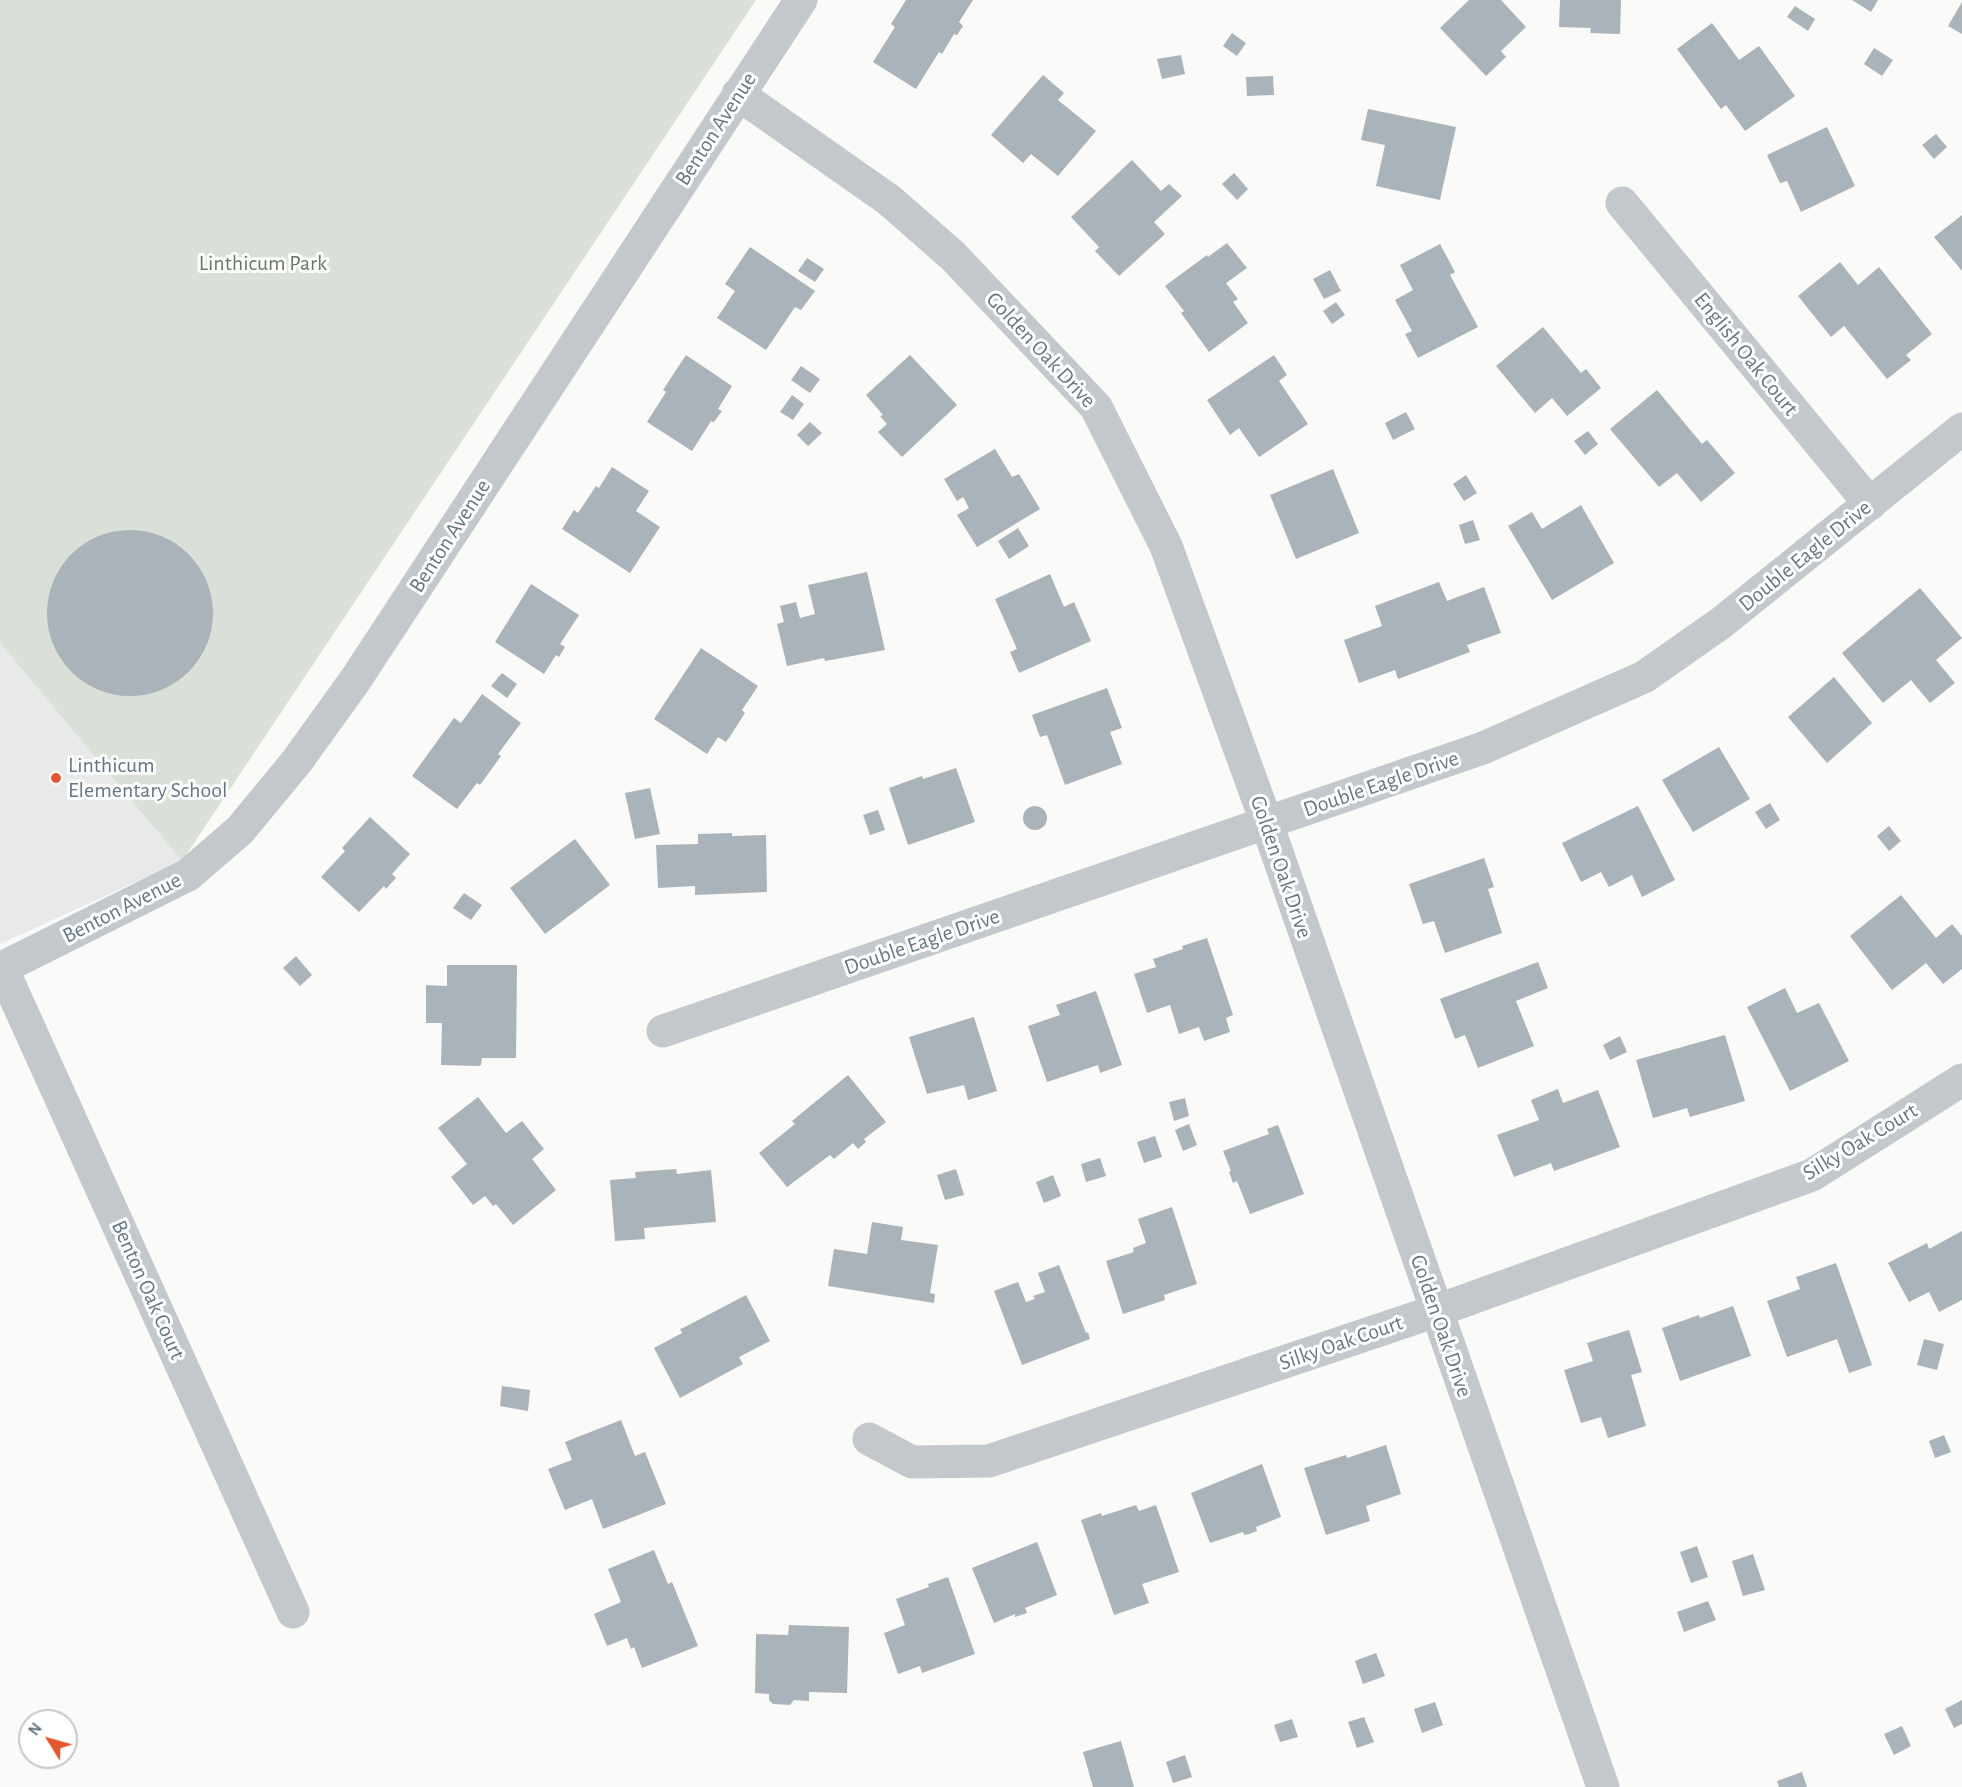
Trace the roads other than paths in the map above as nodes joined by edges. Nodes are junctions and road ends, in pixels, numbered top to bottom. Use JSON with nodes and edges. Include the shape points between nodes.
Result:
{"nodes":[{"id":1,"x":801,"y":0,"type":"edge"},
{"id":2,"x":738,"y":94,"type":"junction"},
{"id":3,"x":1622,"y":203,"type":"dead end"},
{"id":4,"x":1962,"y":429,"type":"edge"},
{"id":5,"x":1870,"y":504,"type":"junction"},
{"id":6,"x":1267,"y":824,"type":"junction"},
{"id":7,"x":1,"y":968,"type":"edge"},
{"id":8,"x":663,"y":1031,"type":"dead end"},
{"id":9,"x":1962,"y":1080,"type":"edge"},
{"id":10,"x":1436,"y":1311,"type":"junction"},
{"id":11,"x":869,"y":1439,"type":"dead end"},
{"id":12,"x":293,"y":1612,"type":"dead end"},
{"id":13,"x":1603,"y":1787,"type":"edge"}],
"edges":[{"from":1,"to":2,"type":"street","name":"Benton Avenue"},
{"from":2,"to":6,"type":"street","name":"Golden Oak Drive","via":[[890,200],[953,256],[1096,407],[1166,546]]},
{"from":2,"to":7,"type":"street","name":"Benton Avenue","via":[[356,679],[297,761],[240,830],[188,875]]},
{"from":3,"to":5,"type":"street","name":"English Oak Court"},
{"from":4,"to":5,"type":"street","name":"Double Eagle Drive"},
{"from":5,"to":6,"type":"street","name":"Double Eagle Drive","via":[[1721,623],[1644,677],[1483,748]]},
{"from":6,"to":8,"type":"street","name":"Double Eagle Drive"},
{"from":6,"to":10,"type":"street","name":"Golden Oak Drive"},
{"from":7,"to":12,"type":"street","name":"Benton Oak Court"},
{"from":9,"to":10,"type":"street","name":"Silky Oak Court","via":[[1812,1175]]},
{"from":10,"to":11,"type":"street","name":"Silky Oak Court","via":[[989,1461],[912,1462]]},
{"from":10,"to":13,"type":"street","name":"Golden Oak Drive"}]}
